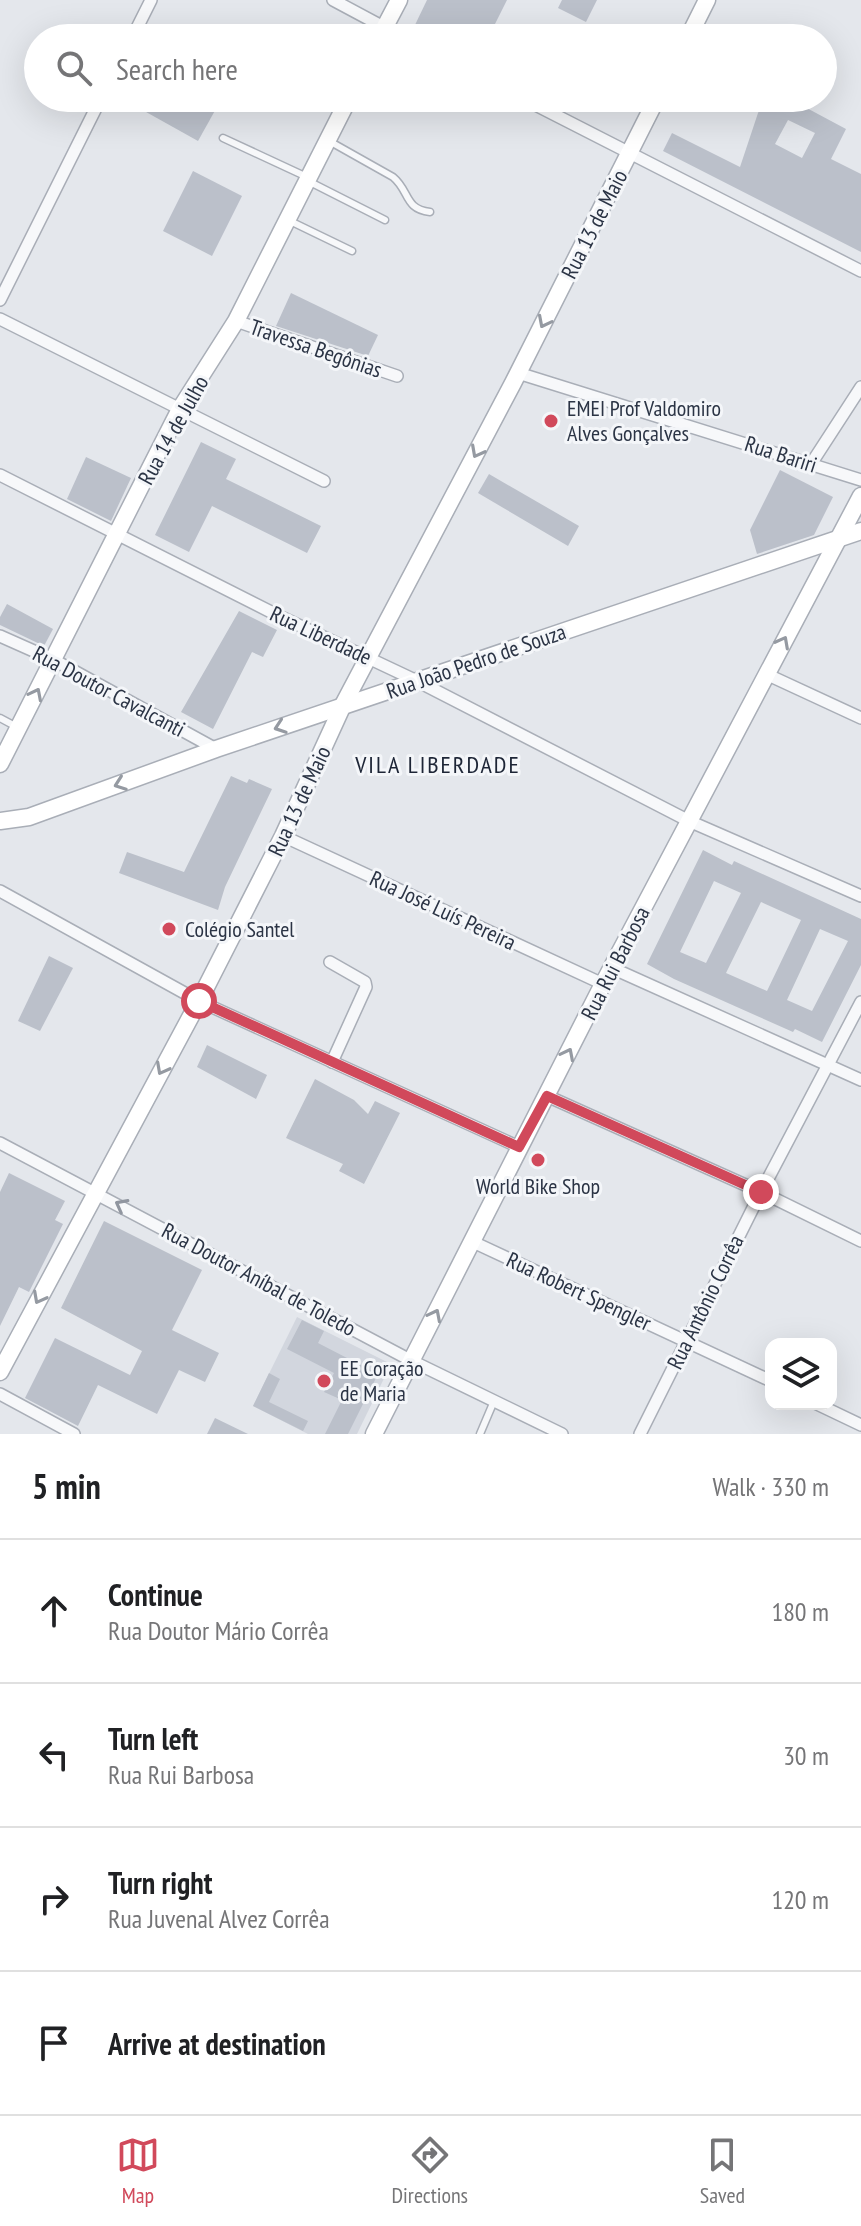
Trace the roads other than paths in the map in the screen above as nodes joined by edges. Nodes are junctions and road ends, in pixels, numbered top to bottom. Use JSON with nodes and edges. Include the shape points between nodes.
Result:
{"nodes":[{"id":1,"x":151,"y":0,"type":"edge"},
{"id":2,"x":333,"y":0,"type":"edge"},
{"id":3,"x":399,"y":0,"type":"edge"},
{"id":4,"x":707,"y":0,"type":"edge"},
{"id":5,"x":139,"y":24,"type":"edge"},
{"id":6,"x":369,"y":24,"type":"edge"},
{"id":7,"x":387,"y":24,"type":"edge"},
{"id":8,"x":695,"y":24,"type":"edge"},
{"id":9,"x":94,"y":112,"type":"edge"},
{"id":10,"x":342,"y":112,"type":"edge"},
{"id":11,"x":549,"y":112,"type":"edge"},
{"id":12,"x":650,"y":112,"type":"edge"},
{"id":13,"x":223,"y":138,"type":"dead end"},
{"id":14,"x":328,"y":140,"type":"junction"},
{"id":15,"x":630,"y":153,"type":"junction"},
{"id":16,"x":308,"y":179,"type":"junction"},
{"id":17,"x":430,"y":212,"type":"dead end"},
{"id":18,"x":287,"y":220,"type":"junction"},
{"id":19,"x":385,"y":220,"type":"dead end"},
{"id":20,"x":352,"y":251,"type":"dead end"},
{"id":21,"x":861,"y":271,"type":"edge"},
{"id":22,"x":0,"y":300,"type":"edge"},
{"id":23,"x":0,"y":319,"type":"edge"},
{"id":24,"x":236,"y":321,"type":"junction"},
{"id":25,"x":518,"y":373,"type":"junction"},
{"id":26,"x":397,"y":376,"type":"dead end"},
{"id":27,"x":861,"y":387,"type":"edge"},
{"id":28,"x":180,"y":409,"type":"junction"},
{"id":29,"x":811,"y":464,"type":"junction"},
{"id":30,"x":0,"y":475,"type":"edge"},
{"id":31,"x":861,"y":480,"type":"edge"},
{"id":32,"x":324,"y":481,"type":"dead end"},
{"id":33,"x":861,"y":496,"type":"edge"},
{"id":34,"x":861,"y":531,"type":"edge"},
{"id":35,"x":118,"y":534,"type":"junction"},
{"id":36,"x":839,"y":539,"type":"junction"},
{"id":37,"x":0,"y":636,"type":"edge"},
{"id":38,"x":369,"y":657,"type":"junction"},
{"id":39,"x":54,"y":660,"type":"junction"},
{"id":40,"x":766,"y":674,"type":"junction"},
{"id":41,"x":417,"y":681,"type":"junction"},
{"id":42,"x":343,"y":705,"type":"junction"},
{"id":43,"x":0,"y":718,"type":"edge"},
{"id":44,"x":861,"y":718,"type":"edge"},
{"id":45,"x":19,"y":728,"type":"junction"},
{"id":46,"x":216,"y":749,"type":"junction"},
{"id":47,"x":0,"y":764,"type":"edge"},
{"id":48,"x":0,"y":821,"type":"edge"},
{"id":49,"x":689,"y":821,"type":"junction"},
{"id":50,"x":283,"y":836,"type":"junction"},
{"id":51,"x":0,"y":891,"type":"edge"},
{"id":52,"x":861,"y":896,"type":"edge"},
{"id":53,"x":330,"y":962,"type":"dead end"},
{"id":54,"x":612,"y":968,"type":"junction"},
{"id":55,"x":603,"y":984,"type":"junction"},
{"id":56,"x":199,"y":1001,"type":"junction"},
{"id":57,"x":861,"y":1002,"type":"edge"},
{"id":58,"x":332,"y":1062,"type":"junction"},
{"id":59,"x":828,"y":1064,"type":"junction"},
{"id":60,"x":861,"y":1080,"type":"edge"},
{"id":61,"x":547,"y":1096,"type":"junction"},
{"id":62,"x":0,"y":1143,"type":"edge"},
{"id":63,"x":519,"y":1147,"type":"junction"},
{"id":64,"x":96,"y":1192,"type":"junction"},
{"id":65,"x":761,"y":1192,"type":"junction"},
{"id":66,"x":861,"y":1241,"type":"edge"},
{"id":67,"x":473,"y":1242,"type":"junction"},
{"id":68,"x":686,"y":1340,"type":"junction"},
{"id":69,"x":412,"y":1361,"type":"junction"},
{"id":70,"x":0,"y":1372,"type":"edge"},
{"id":71,"x":765,"y":1378,"type":"edge"},
{"id":72,"x":0,"y":1394,"type":"edge"},
{"id":73,"x":494,"y":1401,"type":"junction"},
{"id":74,"x":830,"y":1410,"type":"edge"},
{"id":75,"x":861,"y":1425,"type":"edge"},
{"id":76,"x":74,"y":1434,"type":"edge"},
{"id":77,"x":374,"y":1434,"type":"edge"},
{"id":78,"x":480,"y":1434,"type":"edge"},
{"id":79,"x":562,"y":1434,"type":"edge"},
{"id":80,"x":640,"y":1434,"type":"edge"}],
"edges":[{"from":1,"to":5,"type":"street"},
{"from":2,"to":6,"type":"street"},
{"from":3,"to":7,"type":"street"},
{"from":4,"to":8,"type":"street"},
{"from":9,"to":22,"type":"street"},
{"from":10,"to":14,"type":"street","name":"Rua 14 de Julho"},
{"from":11,"to":15,"type":"street"},
{"from":12,"to":15,"type":"street","name":"Rua 13 de Maio"},
{"from":13,"to":16,"type":"lane"},
{"from":14,"to":16,"type":"street","name":"Rua 14 de Julho"},
{"from":14,"to":17,"type":"lane","via":[[393,177],[411,205]]},
{"from":15,"to":21,"type":"street"},
{"from":15,"to":25,"type":"street","name":"Rua 13 de Maio","one_way":true},
{"from":16,"to":18,"type":"street","name":"Rua 14 de Julho"},
{"from":16,"to":19,"type":"lane"},
{"from":18,"to":20,"type":"lane"},
{"from":18,"to":24,"type":"street","name":"Rua 14 de Julho"},
{"from":23,"to":28,"type":"street"},
{"from":24,"to":26,"type":"street","name":"Travessa Begônias"},
{"from":24,"to":28,"type":"street","name":"Rua 14 de Julho"},
{"from":25,"to":29,"type":"street","name":"Rua Bariri"},
{"from":25,"to":38,"type":"street","name":"Rua 13 de Maio","one_way":true},
{"from":27,"to":29,"type":"street"},
{"from":28,"to":32,"type":"street"},
{"from":28,"to":35,"type":"street","name":"Rua 14 de Julho"},
{"from":29,"to":31,"type":"street","name":"Rua Bariri"},
{"from":30,"to":35,"type":"street","name":"Rua Liberdade"},
{"from":33,"to":36,"type":"street","name":"Rua Rui Barbosa"},
{"from":34,"to":36,"type":"street","name":"Rua João Pedro de Souza"},
{"from":35,"to":38,"type":"street","name":"Rua Liberdade"},
{"from":35,"to":39,"type":"street","name":"Rua 14 de Julho"},
{"from":40,"to":36,"type":"street","name":"Rua Rui Barbosa","one_way":true},
{"from":36,"to":41,"type":"street","name":"Rua João Pedro de Souza"},
{"from":37,"to":39,"type":"street","name":"Rua Doutor Cavalcanti"},
{"from":38,"to":41,"type":"street","name":"Rua Liberdade"},
{"from":38,"to":42,"type":"street","name":"Rua 13 de Maio"},
{"from":45,"to":39,"type":"street","name":"Rua 14 de Julho","one_way":true},
{"from":39,"to":46,"type":"street","name":"Rua Doutor Cavalcanti"},
{"from":40,"to":44,"type":"street"},
{"from":40,"to":49,"type":"street","name":"Rua Rui Barbosa"},
{"from":41,"to":42,"type":"street","name":"Rua João Pedro de Souza"},
{"from":41,"to":49,"type":"street","name":"Rua Liberdade"},
{"from":42,"to":46,"type":"street","name":"Rua João Pedro de Souza","one_way":true},
{"from":42,"to":50,"type":"street","name":"Rua 13 de Maio"},
{"from":43,"to":45,"type":"lane"},
{"from":45,"to":47,"type":"street","name":"Rua 14 de Julho"},
{"from":46,"to":48,"type":"street","name":"Rua João Pedro de Souza","one_way":true,"via":[[29,817]]},
{"from":49,"to":52,"type":"street","name":"Rua Liberdade"},
{"from":49,"to":54,"type":"street","name":"Rua Rui Barbosa"},
{"from":50,"to":55,"type":"street","name":"Rua José Luís Pereira"},
{"from":50,"to":56,"type":"street","name":"Rua 13 de Maio"},
{"from":51,"to":56,"type":"street"},
{"from":53,"to":58,"type":"street","via":[[366,987]]},
{"from":54,"to":55,"type":"street","name":"Rua Rui Barbosa"},
{"from":54,"to":59,"type":"street"},
{"from":61,"to":55,"type":"street","name":"Rua Rui Barbosa","one_way":true},
{"from":56,"to":58,"type":"street"},
{"from":56,"to":64,"type":"street","name":"Rua 13 de Maio","one_way":true},
{"from":57,"to":59,"type":"street","name":"Rua Antônio Corrêa"},
{"from":58,"to":63,"type":"street"},
{"from":59,"to":60,"type":"street"},
{"from":59,"to":65,"type":"street","name":"Rua Antônio Corrêa"},
{"from":61,"to":63,"type":"street","name":"Rua Rui Barbosa"},
{"from":61,"to":65,"type":"street"},
{"from":62,"to":64,"type":"street","name":"Rua Doutor Aníbal de Toledo"},
{"from":63,"to":67,"type":"street","name":"Rua Rui Barbosa"},
{"from":69,"to":64,"type":"street","name":"Rua Doutor Aníbal de Toledo","one_way":true},
{"from":64,"to":70,"type":"street","name":"Rua 13 de Maio","one_way":true},
{"from":65,"to":66,"type":"street"},
{"from":65,"to":68,"type":"street","name":"Rua Antônio Corrêa"},
{"from":67,"to":68,"type":"street","name":"Rua Robert Spengler"},
{"from":69,"to":67,"type":"street","name":"Rua Rui Barbosa","one_way":true},
{"from":68,"to":71,"type":"street","name":"Rua Robert Spengler"},
{"from":68,"to":80,"type":"street","name":"Rua Antônio Corrêa"},
{"from":69,"to":73,"type":"street","name":"Rua Doutor Aníbal de Toledo"},
{"from":69,"to":77,"type":"street","name":"Rua Rui Barbosa"},
{"from":72,"to":76,"type":"street"},
{"from":73,"to":78,"type":"lane"},
{"from":73,"to":79,"type":"street","name":"Rua Doutor Aníbal de Toledo"},
{"from":74,"to":75,"type":"street"}]}
